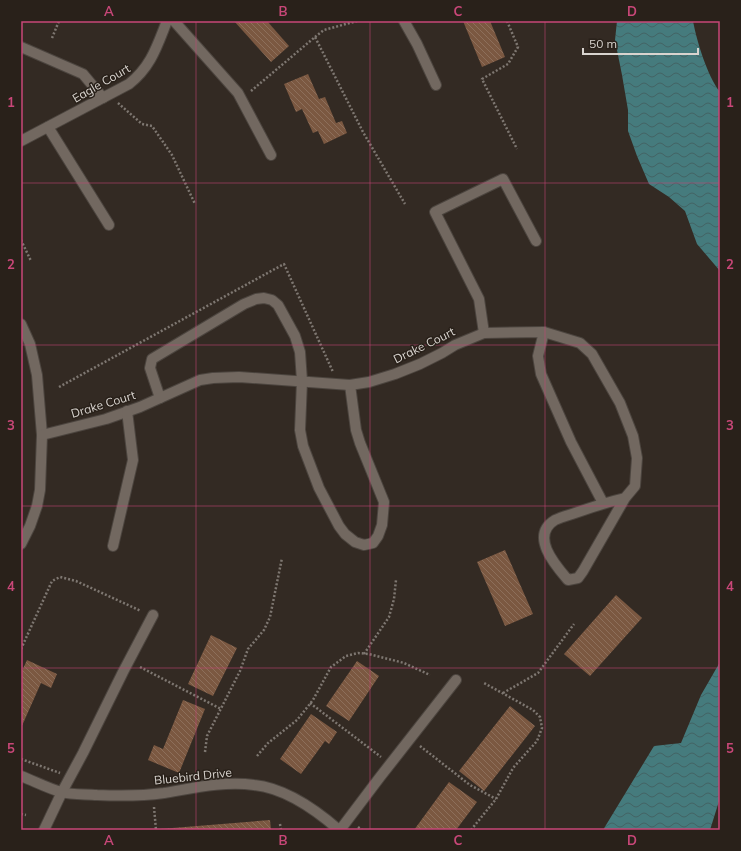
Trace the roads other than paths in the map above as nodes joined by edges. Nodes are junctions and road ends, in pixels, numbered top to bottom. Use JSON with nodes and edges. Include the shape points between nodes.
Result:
{"nodes":[{"id":1,"x":167,"y":21,"type":"edge"},
{"id":2,"x":174,"y":21,"type":"edge"},
{"id":3,"x":404,"y":21,"type":"edge"},
{"id":4,"x":21,"y":47,"type":"edge"},
{"id":5,"x":436,"y":85,"type":"dead end"},
{"id":6,"x":106,"y":96,"type":"junction"},
{"id":7,"x":48,"y":127,"type":"junction"},
{"id":8,"x":21,"y":141,"type":"edge"},
{"id":9,"x":271,"y":156,"type":"dead end"},
{"id":10,"x":109,"y":225,"type":"dead end"},
{"id":11,"x":536,"y":241,"type":"dead end"},
{"id":12,"x":21,"y":324,"type":"edge"},
{"id":13,"x":544,"y":332,"type":"junction"},
{"id":14,"x":484,"y":333,"type":"junction"},
{"id":15,"x":302,"y":381,"type":"junction"},
{"id":16,"x":350,"y":384,"type":"junction"},
{"id":17,"x":160,"y":398,"type":"junction"},
{"id":18,"x":127,"y":411,"type":"junction"},
{"id":19,"x":42,"y":435,"type":"junction"},
{"id":20,"x":625,"y":498,"type":"junction"},
{"id":21,"x":603,"y":503,"type":"junction"},
{"id":22,"x":21,"y":544,"type":"edge"},
{"id":23,"x":114,"y":546,"type":"dead end"},
{"id":24,"x":153,"y":615,"type":"dead end"},
{"id":25,"x":456,"y":680,"type":"dead end"},
{"id":26,"x":21,"y":776,"type":"edge"},
{"id":27,"x":62,"y":792,"type":"junction"},
{"id":28,"x":44,"y":830,"type":"edge"},
{"id":29,"x":339,"y":830,"type":"edge"}],
"edges":[{"from":1,"to":6,"type":"street","name":"Eagle Court","via":[[152,59],[139,76]]},
{"from":2,"to":9,"type":"street","via":[[238,93]]},
{"from":3,"to":5,"type":"street","via":[[418,44]]},
{"from":4,"to":6,"type":"street","via":[[83,74]]},
{"from":6,"to":7,"type":"street","name":"Eagle Court"},
{"from":7,"to":8,"type":"street","name":"Eagle Court"},
{"from":7,"to":10,"type":"street"},
{"from":11,"to":14,"type":"street","via":[[502,179],[435,212],[479,299]]},
{"from":12,"to":19,"type":"street","via":[[30,344],[37,375]]},
{"from":13,"to":14,"type":"street","name":"Drake Court"},
{"from":13,"to":20,"type":"street","name":"Drake Court","via":[[580,343],[592,354],[620,403],[633,436],[637,458],[635,486]]},
{"from":13,"to":21,"type":"street","via":[[538,356],[543,379],[571,442]]},
{"from":14,"to":16,"type":"street","name":"Drake Court","via":[[395,374],[369,382]]},
{"from":15,"to":16,"type":"street","name":"Drake Court"},
{"from":15,"to":16,"type":"street","via":[[300,437],[308,460],[339,526],[355,542],[364,545],[373,543],[378,536],[384,516],[384,502],[356,430]]},
{"from":15,"to":17,"type":"street","name":"Drake Court","via":[[213,378],[200,380]]},
{"from":15,"to":17,"type":"street","via":[[300,352],[295,336],[278,305],[264,298],[244,304],[152,360],[150,368]]},
{"from":17,"to":18,"type":"street","name":"Drake Court"},
{"from":18,"to":19,"type":"street","name":"Drake Court"},
{"from":18,"to":23,"type":"street","via":[[133,460]]},
{"from":19,"to":22,"type":"street","via":[[37,506]]},
{"from":20,"to":21,"type":"street"},
{"from":20,"to":21,"type":"street","name":"Drake Court","via":[[583,571],[578,578],[568,580],[552,561],[546,549],[544,537],[547,528],[554,520]]},
{"from":24,"to":27,"type":"street"},
{"from":25,"to":29,"type":"street"},
{"from":26,"to":27,"type":"street","name":"Bluebird Drive"},
{"from":27,"to":28,"type":"street"},
{"from":27,"to":29,"type":"street","name":"Bluebird Drive","via":[[113,796],[162,793],[225,784],[255,785],[292,796]]}]}
